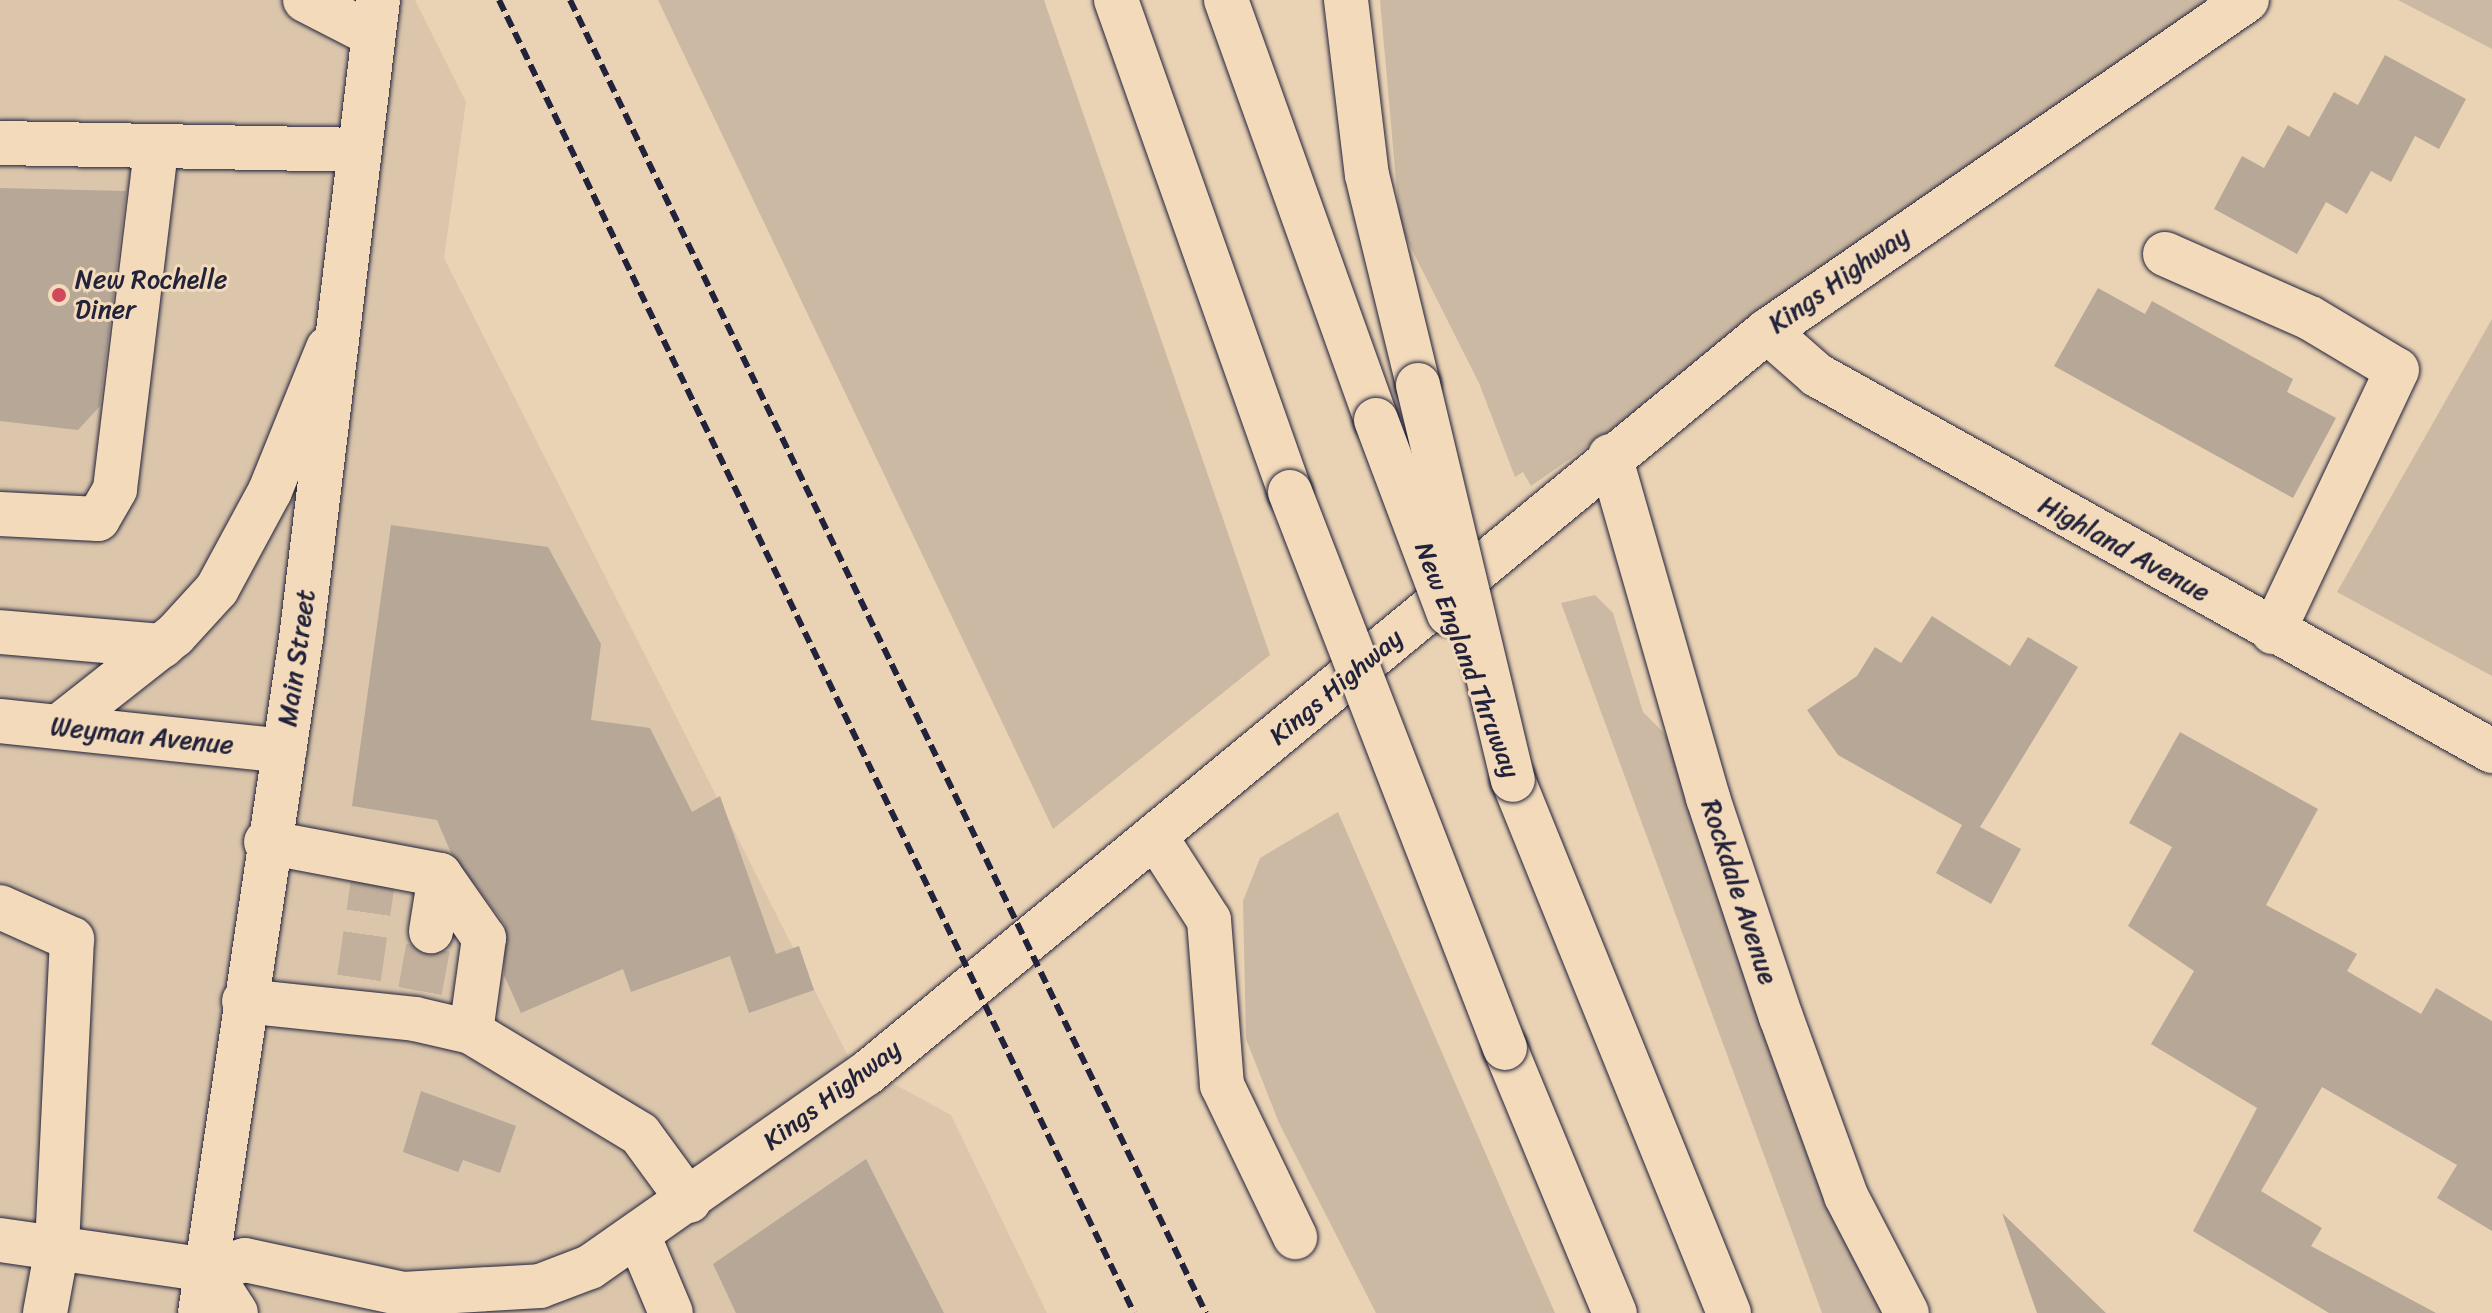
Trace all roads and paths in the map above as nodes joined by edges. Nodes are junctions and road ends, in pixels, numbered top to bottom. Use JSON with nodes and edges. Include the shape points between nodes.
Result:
{"nodes":[{"id":1,"x":305,"y":0,"type":"edge"},
{"id":2,"x":1116,"y":0,"type":"edge"},
{"id":3,"x":1226,"y":0,"type":"edge"},
{"id":4,"x":1346,"y":0,"type":"edge"},
{"id":5,"x":2247,"y":0,"type":"edge"},
{"id":6,"x":376,"y":17,"type":"edge"},
{"id":7,"x":0,"y":143,"type":"edge"},
{"id":8,"x":156,"y":149,"type":"junction"},
{"id":9,"x":358,"y":150,"type":"junction"},
{"id":10,"x":2165,"y":254,"type":"dead end"},
{"id":11,"x":335,"y":328,"type":"junction"},
{"id":12,"x":1767,"y":331,"type":"junction"},
{"id":13,"x":1610,"y":456,"type":"junction"},
{"id":14,"x":0,"y":514,"type":"edge"},
{"id":15,"x":0,"y":632,"type":"edge"},
{"id":16,"x":2273,"y":632,"type":"junction"},
{"id":17,"x":162,"y":646,"type":"junction"},
{"id":18,"x":0,"y":721,"type":"edge"},
{"id":19,"x":58,"y":727,"type":"junction"},
{"id":20,"x":284,"y":751,"type":"junction"},
{"id":21,"x":2492,"y":751,"type":"edge"},
{"id":22,"x":1513,"y":780,"type":"junction"},
{"id":23,"x":1155,"y":836,"type":"junction"},
{"id":24,"x":266,"y":842,"type":"junction"},
{"id":25,"x":440,"y":875,"type":"junction"},
{"id":26,"x":0,"y":907,"type":"edge"},
{"id":27,"x":431,"y":931,"type":"tunnel mouth"},
{"id":28,"x":244,"y":1001,"type":"junction"},
{"id":29,"x":471,"y":1032,"type":"junction"},
{"id":30,"x":689,"y":1201,"type":"junction"},
{"id":31,"x":639,"y":1237,"type":"junction"},
{"id":32,"x":1295,"y":1237,"type":"dead end"},
{"id":33,"x":0,"y":1240,"type":"edge"},
{"id":34,"x":57,"y":1248,"type":"junction"},
{"id":35,"x":208,"y":1270,"type":"junction"},
{"id":36,"x":525,"y":1300,"type":"edge"},
{"id":37,"x":45,"y":1313,"type":"edge"},
{"id":38,"x":200,"y":1313,"type":"edge"},
{"id":39,"x":236,"y":1313,"type":"edge"},
{"id":40,"x":671,"y":1313,"type":"edge"},
{"id":41,"x":1615,"y":1313,"type":"edge"},
{"id":42,"x":1729,"y":1313,"type":"edge"},
{"id":43,"x":1907,"y":1313,"type":"edge"}],
"edges":[{"from":1,"to":6,"type":"main road"},
{"from":2,"to":41,"type":"main road","bridge":true,"via":[[1290,492],[1505,1048]]},
{"from":3,"to":22,"type":"main road","name":"New England Thruway","bridge":true,"via":[[1376,420]]},
{"from":4,"to":22,"type":"main road","bridge":true,"via":[[1367,175]]},
{"from":5,"to":12,"type":"main road","name":"Kings Highway"},
{"from":6,"to":9,"type":"main road","name":"Main Street"},
{"from":7,"to":8,"type":"main road"},
{"from":8,"to":9,"type":"main road"},
{"from":8,"to":14,"type":"main road","via":[[115,489],[98,519]]},
{"from":9,"to":11,"type":"main road","name":"Main Street"},
{"from":10,"to":16,"type":"main road","via":[[2310,318],[2397,370]]},
{"from":11,"to":17,"type":"main road","via":[[254,525],[209,599]]},
{"from":11,"to":20,"type":"main road","name":"Main Street"},
{"from":12,"to":13,"type":"main road","name":"Kings Highway"},
{"from":12,"to":16,"type":"main road","name":"Highland Avenue","via":[[1817,375]]},
{"from":13,"to":23,"type":"main road","name":"Kings Highway"},
{"from":13,"to":43,"type":"main road","name":"Rockdale Avenue","via":[[1708,798],[1781,1017],[1846,1196]]},
{"from":15,"to":17,"type":"main road"},
{"from":16,"to":21,"type":"main road","name":"Highland Avenue"},
{"from":17,"to":19,"type":"main road"},
{"from":18,"to":19,"type":"main road","name":"Weyman Avenue"},
{"from":19,"to":20,"type":"main road","name":"Weyman Avenue"},
{"from":20,"to":24,"type":"main road","name":"Main Street"},
{"from":22,"to":42,"type":"main road","name":"New England Thruway"},
{"from":23,"to":30,"type":"main road","name":"Kings Highway","via":[[866,1074]]},
{"from":23,"to":32,"type":"main road","via":[[1209,920],[1222,1085]]},
{"from":24,"to":25,"type":"main road","via":[[375,872]]},
{"from":24,"to":28,"type":"main road","name":"Main Street"},
{"from":25,"to":27,"type":"main road"},
{"from":25,"to":29,"type":"main road","via":[[484,938]]},
{"from":26,"to":34,"type":"main road","via":[[72,939]]},
{"from":28,"to":29,"type":"main road","via":[[356,995],[417,1005]]},
{"from":28,"to":35,"type":"main road","name":"Main Street"},
{"from":29,"to":30,"type":"main road","via":[[640,1134]]},
{"from":30,"to":31,"type":"main road","name":"Kings Highway"},
{"from":31,"to":36,"type":"main road","name":"Kings Highway"},
{"from":31,"to":40,"type":"main road"},
{"from":33,"to":34,"type":"main road"},
{"from":34,"to":35,"type":"main road"},
{"from":34,"to":37,"type":"main road"},
{"from":35,"to":36,"type":"main road","name":"Kings Highway","via":[[245,1260],[403,1294]]},
{"from":35,"to":38,"type":"main road","name":"Main Street"},
{"from":35,"to":39,"type":"main road"}]}
